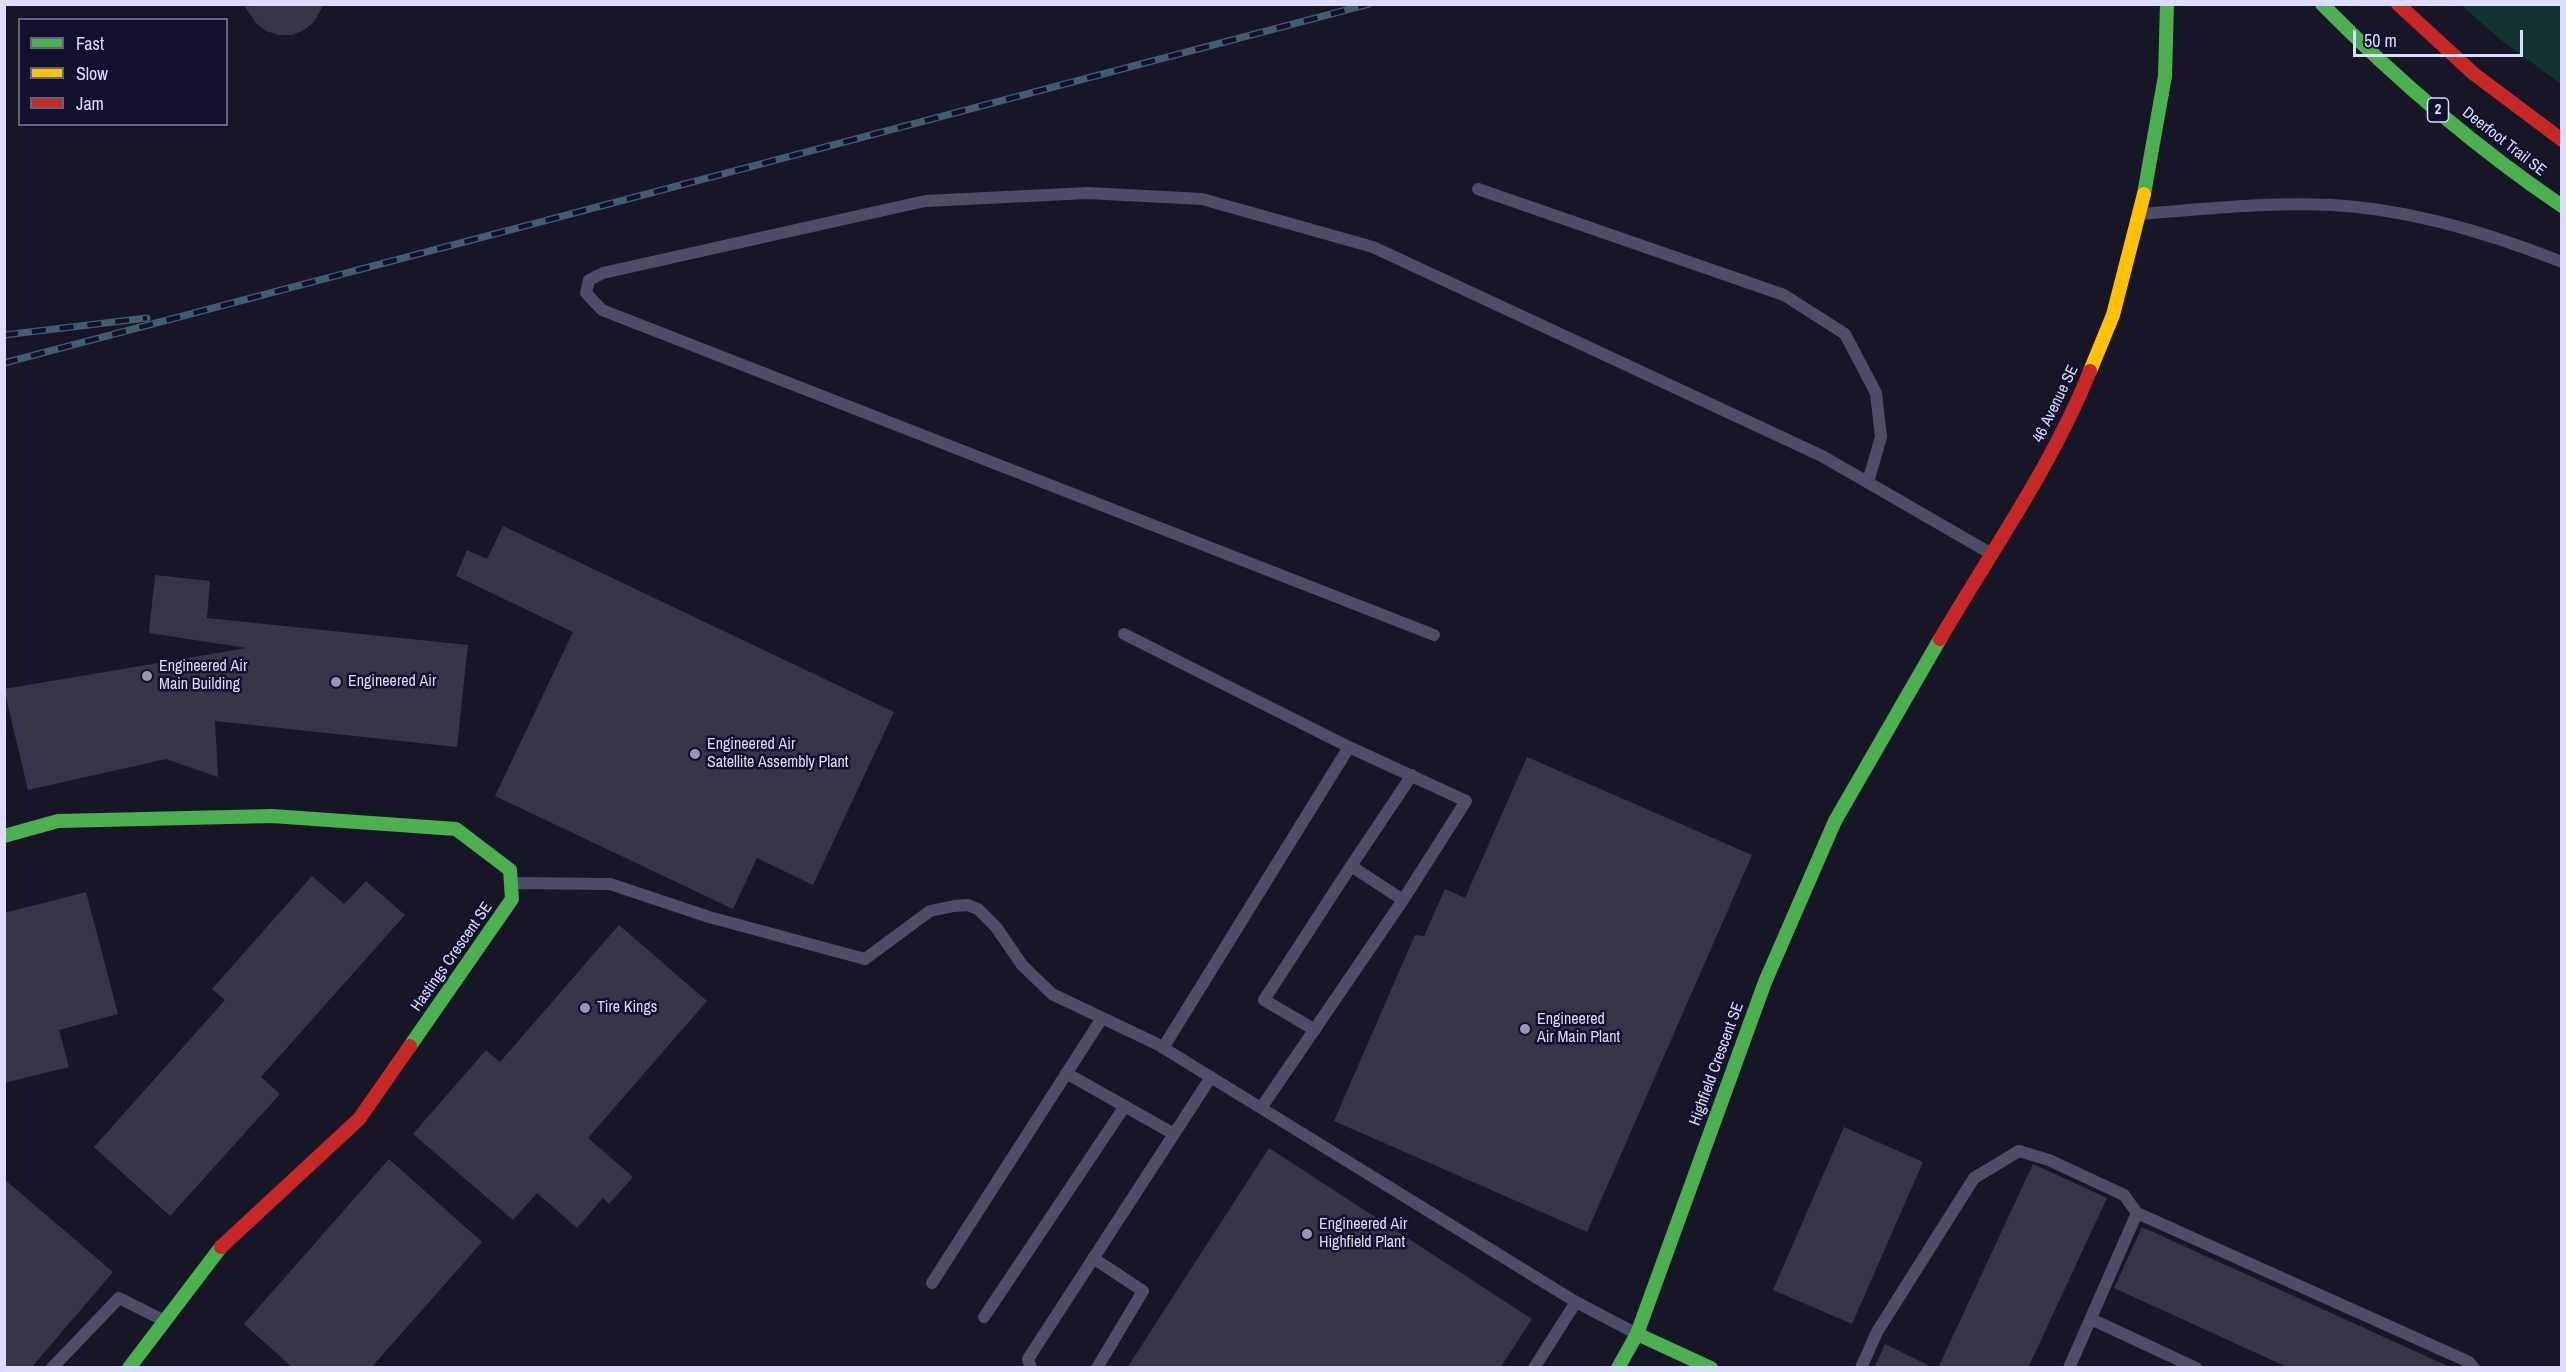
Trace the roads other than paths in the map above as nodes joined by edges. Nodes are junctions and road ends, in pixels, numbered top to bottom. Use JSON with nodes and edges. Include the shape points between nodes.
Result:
{"nodes":[{"id":1,"x":2167,"y":4,"type":"edge"},
{"id":2,"x":2322,"y":4,"type":"edge"},
{"id":3,"x":2398,"y":4,"type":"edge"},
{"id":4,"x":2562,"y":140,"type":"edge"},
{"id":5,"x":1478,"y":189,"type":"dead end"},
{"id":6,"x":2562,"y":206,"type":"edge"},
{"id":7,"x":2140,"y":214,"type":"junction"},
{"id":8,"x":2562,"y":262,"type":"edge"},
{"id":9,"x":1868,"y":482,"type":"junction"},
{"id":10,"x":1991,"y":553,"type":"junction"},
{"id":11,"x":1124,"y":634,"type":"dead end"},
{"id":12,"x":1434,"y":635,"type":"dead end"},
{"id":13,"x":1349,"y":747,"type":"junction"},
{"id":14,"x":1412,"y":775,"type":"junction"},
{"id":15,"x":1861,"y":777,"type":"joint"},
{"id":16,"x":4,"y":836,"type":"edge"},
{"id":17,"x":1351,"y":866,"type":"junction"},
{"id":18,"x":511,"y":883,"type":"junction"},
{"id":19,"x":1403,"y":900,"type":"junction"},
{"id":20,"x":1102,"y":1018,"type":"junction"},
{"id":21,"x":1315,"y":1030,"type":"junction"},
{"id":22,"x":1163,"y":1048,"type":"junction"},
{"id":23,"x":1066,"y":1073,"type":"junction"},
{"id":24,"x":1211,"y":1077,"type":"junction"},
{"id":25,"x":1125,"y":1106,"type":"junction"},
{"id":26,"x":1261,"y":1108,"type":"junction"},
{"id":27,"x":1174,"y":1134,"type":"junction"},
{"id":28,"x":2137,"y":1213,"type":"junction"},
{"id":29,"x":1093,"y":1258,"type":"junction"},
{"id":30,"x":932,"y":1283,"type":"dead end"},
{"id":31,"x":1576,"y":1302,"type":"junction"},
{"id":32,"x":984,"y":1317,"type":"dead end"},
{"id":33,"x":2091,"y":1319,"type":"junction"},
{"id":34,"x":165,"y":1321,"type":"junction"},
{"id":35,"x":1637,"y":1334,"type":"junction"},
{"id":36,"x":52,"y":1368,"type":"edge"},
{"id":37,"x":129,"y":1368,"type":"edge"},
{"id":38,"x":1031,"y":1368,"type":"edge"},
{"id":39,"x":1097,"y":1368,"type":"edge"},
{"id":40,"x":1534,"y":1368,"type":"edge"},
{"id":41,"x":1618,"y":1368,"type":"edge"},
{"id":42,"x":1712,"y":1368,"type":"edge"},
{"id":43,"x":1861,"y":1368,"type":"edge"},
{"id":44,"x":2069,"y":1368,"type":"edge"},
{"id":45,"x":2196,"y":1368,"type":"edge"},
{"id":46,"x":2474,"y":1368,"type":"edge"}],
"edges":[{"from":1,"to":7,"type":"main road","name":"46 Avenue SE","via":[[2165,76]]},
{"from":2,"to":6,"type":"main road","name":"Deerfoot Trail SE","number":"2","via":[[2458,128]]},
{"from":3,"to":4,"type":"main road","via":[[2474,74]]},
{"from":5,"to":9,"type":"lane","via":[[1784,296],[1845,334],[1876,393],[1881,437]]},
{"from":7,"to":8,"type":"lane","via":[[2255,204],[2334,205],[2416,216]]},
{"from":7,"to":10,"type":"main road","name":"46 Avenue SE","via":[[2113,315],[2079,399]]},
{"from":9,"to":10,"type":"lane"},
{"from":9,"to":12,"type":"lane","via":[[1822,456],[1373,248],[1202,199],[1086,193],[925,201],[603,273],[589,280],[586,293],[602,310]]},
{"from":10,"to":15,"type":"main road","name":"46 Avenue SE"},
{"from":11,"to":13,"type":"lane"},
{"from":13,"to":14,"type":"lane"},
{"from":13,"to":22,"type":"lane"},
{"from":14,"to":17,"type":"lane"},
{"from":14,"to":19,"type":"lane","via":[[1466,801]]},
{"from":15,"to":35,"type":"main road","name":"Highfield Crescent SE","via":[[1835,821],[1765,982]]},
{"from":16,"to":18,"type":"main road","via":[[58,821],[272,816],[456,829],[510,870]]},
{"from":17,"to":19,"type":"lane"},
{"from":17,"to":21,"type":"lane","via":[[1264,1000]]},
{"from":18,"to":20,"type":"lane","via":[[610,884],[709,917],[865,959],[930,911],[968,905],[978,909],[996,927],[1022,965],[1052,994]]},
{"from":18,"to":34,"type":"main road","name":"Hastings Crescent SE","via":[[512,899],[359,1119],[220,1248]]},
{"from":19,"to":21,"type":"lane"},
{"from":20,"to":22,"type":"lane"},
{"from":20,"to":23,"type":"lane"},
{"from":21,"to":26,"type":"lane"},
{"from":22,"to":24,"type":"lane"},
{"from":23,"to":25,"type":"lane"},
{"from":23,"to":30,"type":"lane"},
{"from":24,"to":26,"type":"lane"},
{"from":24,"to":27,"type":"lane"},
{"from":25,"to":27,"type":"lane"},
{"from":25,"to":32,"type":"lane"},
{"from":26,"to":31,"type":"lane"},
{"from":27,"to":29,"type":"lane"},
{"from":28,"to":33,"type":"lane"},
{"from":28,"to":43,"type":"lane","via":[[2124,1195],[2049,1160],[2019,1151],[1974,1178],[1877,1332]]},
{"from":28,"to":46,"type":"lane","via":[[2469,1362]]},
{"from":29,"to":38,"type":"lane","via":[[1028,1359]]},
{"from":29,"to":39,"type":"lane","via":[[1143,1291]]},
{"from":31,"to":35,"type":"lane"},
{"from":31,"to":40,"type":"lane"},
{"from":33,"to":44,"type":"lane"},
{"from":33,"to":45,"type":"lane"},
{"from":34,"to":36,"type":"lane","via":[[119,1298]]},
{"from":34,"to":37,"type":"main road","name":"Hastings Crescent SE"},
{"from":35,"to":41,"type":"main road","name":"Highfield Crescent SE"},
{"from":35,"to":42,"type":"main road"}]}
